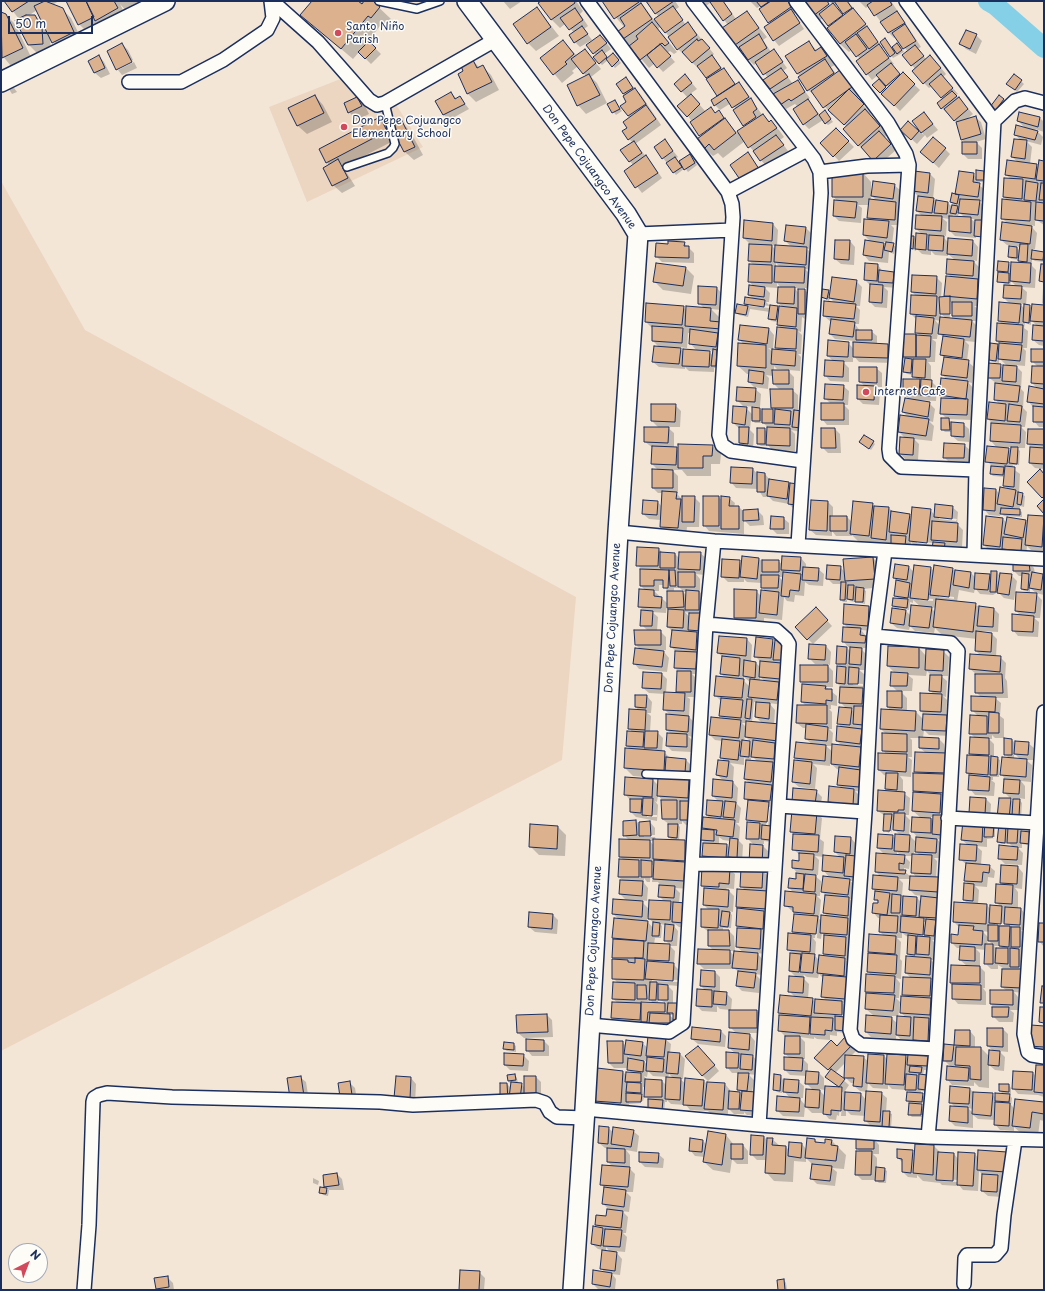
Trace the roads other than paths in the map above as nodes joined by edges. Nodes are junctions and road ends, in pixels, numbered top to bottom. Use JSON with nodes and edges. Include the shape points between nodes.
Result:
{"nodes":[{"id":1,"x":272,"y":1,"type":"edge"},
{"id":2,"x":379,"y":1,"type":"edge"},
{"id":3,"x":440,"y":1,"type":"edge"},
{"id":4,"x":467,"y":1,"type":"edge"},
{"id":5,"x":587,"y":1,"type":"edge"},
{"id":6,"x":693,"y":1,"type":"edge"},
{"id":7,"x":796,"y":1,"type":"edge"},
{"id":8,"x":906,"y":1,"type":"edge"},
{"id":9,"x":160,"y":2,"type":"edge"},
{"id":10,"x":495,"y":40,"type":"junction"},
{"id":11,"x":3,"y":76,"type":"edge"},
{"id":12,"x":129,"y":82,"type":"dead end"},
{"id":13,"x":385,"y":103,"type":"junction"},
{"id":14,"x":1044,"y":103,"type":"edge"},
{"id":15,"x":994,"y":121,"type":"junction"},
{"id":16,"x":807,"y":150,"type":"junction"},
{"id":17,"x":909,"y":164,"type":"junction"},
{"id":18,"x":347,"y":167,"type":"dead end"},
{"id":19,"x":820,"y":172,"type":"junction"},
{"id":20,"x":728,"y":192,"type":"junction"},
{"id":21,"x":732,"y":230,"type":"junction"},
{"id":22,"x":638,"y":234,"type":"junction"},
{"id":23,"x":803,"y":461,"type":"junction"},
{"id":24,"x":976,"y":470,"type":"junction"},
{"id":25,"x":618,"y":532,"type":"junction"},
{"id":26,"x":714,"y":541,"type":"junction"},
{"id":27,"x":798,"y":545,"type":"junction"},
{"id":28,"x":885,"y":551,"type":"junction"},
{"id":29,"x":974,"y":555,"type":"junction"},
{"id":30,"x":1044,"y":559,"type":"edge"},
{"id":31,"x":706,"y":624,"type":"junction"},
{"id":32,"x":874,"y":636,"type":"junction"},
{"id":33,"x":1044,"y":712,"type":"edge"},
{"id":34,"x":646,"y":774,"type":"dead end"},
{"id":35,"x":697,"y":776,"type":"junction"},
{"id":36,"x":780,"y":806,"type":"junction"},
{"id":37,"x":866,"y":812,"type":"junction"},
{"id":38,"x":948,"y":818,"type":"junction"},
{"id":39,"x":1037,"y":823,"type":"junction"},
{"id":40,"x":693,"y":864,"type":"junction"},
{"id":41,"x":775,"y":865,"type":"junction"},
{"id":42,"x":589,"y":1025,"type":"junction"},
{"id":43,"x":936,"y":1049,"type":"junction"},
{"id":44,"x":1044,"y":1057,"type":"edge"},
{"id":45,"x":585,"y":1113,"type":"junction"},
{"id":46,"x":760,"y":1125,"type":"junction"},
{"id":47,"x":928,"y":1137,"type":"junction"},
{"id":48,"x":1015,"y":1140,"type":"junction"},
{"id":49,"x":1044,"y":1140,"type":"edge"},
{"id":50,"x":964,"y":1284,"type":"dead end"},
{"id":51,"x":84,"y":1290,"type":"edge"},
{"id":52,"x":573,"y":1290,"type":"edge"}],
"edges":[{"from":1,"to":12,"type":"street","via":[[273,18],[267,30],[223,60],[181,82]]},
{"from":1,"to":13,"type":"street","via":[[318,42],[369,100],[377,105]]},
{"from":2,"to":3,"type":"lane","via":[[417,8]]},
{"from":4,"to":10,"type":"street","name":"Don Pepe Cojuangco Avenue"},
{"from":5,"to":20,"type":"street"},
{"from":6,"to":16,"type":"street"},
{"from":7,"to":17,"type":"street","via":[[888,123]]},
{"from":8,"to":15,"type":"street"},
{"from":9,"to":11,"type":"street"},
{"from":10,"to":13,"type":"street"},
{"from":10,"to":22,"type":"street","name":"Don Pepe Cojuangco Avenue","via":[[626,214]]},
{"from":13,"to":18,"type":"lane","via":[[395,144],[393,148],[388,153]]},
{"from":14,"to":15,"type":"street","via":[[1025,98],[1015,101]]},
{"from":15,"to":24,"type":"street"},
{"from":16,"to":19,"type":"street"},
{"from":16,"to":20,"type":"street"},
{"from":17,"to":19,"type":"street"},
{"from":17,"to":24,"type":"street","via":[[890,456],[901,467]]},
{"from":19,"to":23,"type":"street","via":[[821,193]]},
{"from":20,"to":21,"type":"street","via":[[732,204]]},
{"from":21,"to":22,"type":"street"},
{"from":21,"to":23,"type":"street","via":[[719,435],[722,445],[731,451]]},
{"from":22,"to":25,"type":"street","name":"Don Pepe Cojuangco Avenue"},
{"from":23,"to":27,"type":"street"},
{"from":24,"to":29,"type":"street"},
{"from":25,"to":26,"type":"street"},
{"from":25,"to":42,"type":"street","name":"Don Pepe Cojuangco Avenue"},
{"from":26,"to":27,"type":"street"},
{"from":26,"to":31,"type":"street"},
{"from":27,"to":28,"type":"street"},
{"from":28,"to":29,"type":"street"},
{"from":28,"to":32,"type":"street"},
{"from":29,"to":30,"type":"street"},
{"from":31,"to":35,"type":"street"},
{"from":31,"to":36,"type":"street","via":[[776,630],[786,639],[788,644]]},
{"from":32,"to":37,"type":"street"},
{"from":32,"to":38,"type":"street","via":[[951,643],[958,651]]},
{"from":33,"to":39,"type":"street"},
{"from":34,"to":35,"type":"lane"},
{"from":35,"to":40,"type":"street"},
{"from":36,"to":37,"type":"street"},
{"from":36,"to":41,"type":"street"},
{"from":37,"to":43,"type":"street","via":[[850,1030],[853,1039],[861,1044]]},
{"from":38,"to":39,"type":"street"},
{"from":38,"to":43,"type":"street"},
{"from":39,"to":44,"type":"street","via":[[1024,1034],[1028,1052]]},
{"from":40,"to":41,"type":"street"},
{"from":40,"to":42,"type":"street","via":[[683,1023],[669,1032]]},
{"from":41,"to":46,"type":"street"},
{"from":42,"to":45,"type":"street","name":"Don Pepe Cojuangco Avenue"},
{"from":43,"to":47,"type":"street"},
{"from":45,"to":46,"type":"street"},
{"from":45,"to":51,"type":"street","via":[[557,1117],[550,1112],[545,1103],[536,1100],[413,1105],[107,1093],[99,1095],[93,1102]]},
{"from":45,"to":52,"type":"street","name":"Don Pepe Cojuangco Avenue"},
{"from":46,"to":47,"type":"street"},
{"from":47,"to":48,"type":"street"},
{"from":48,"to":49,"type":"street"},
{"from":48,"to":50,"type":"street","via":[[1001,1248],[995,1254],[966,1255]]}]}
